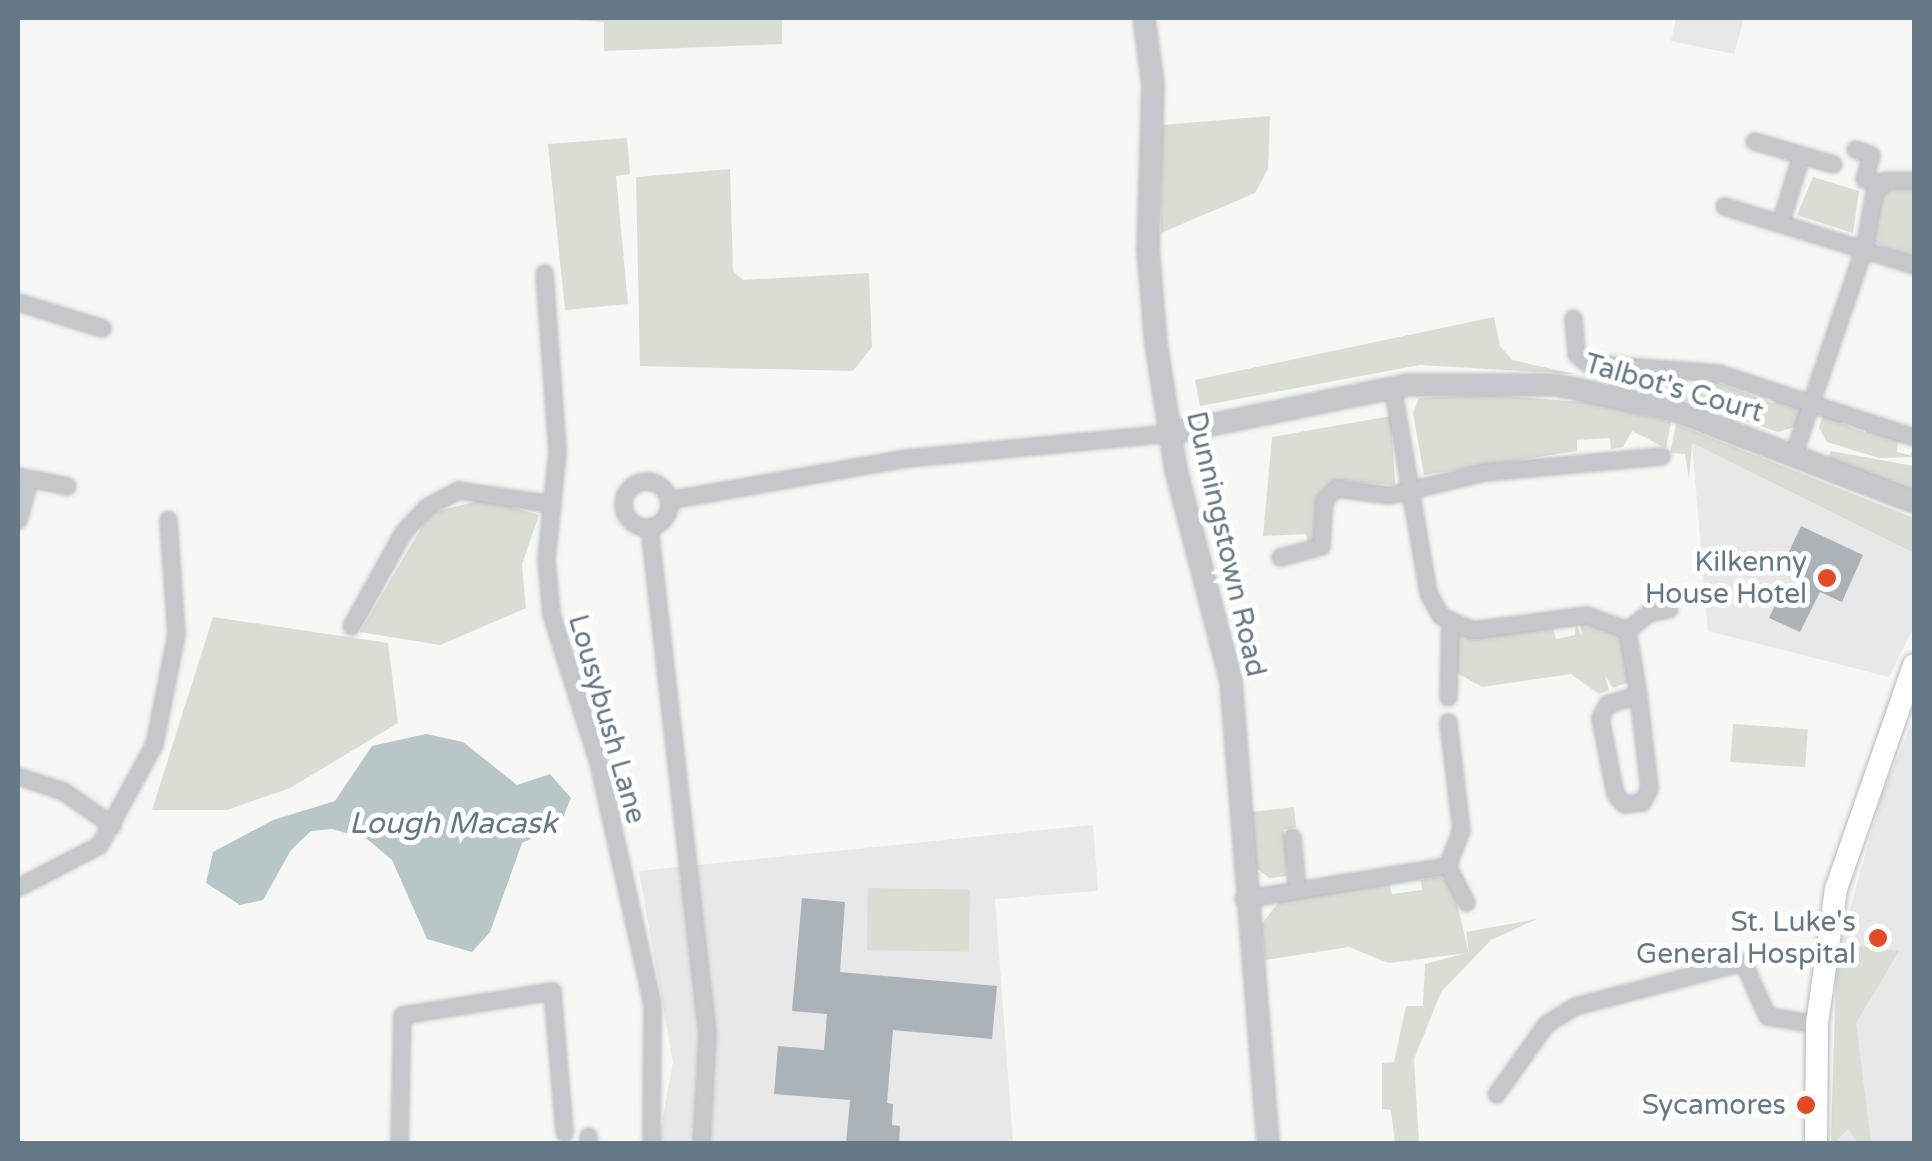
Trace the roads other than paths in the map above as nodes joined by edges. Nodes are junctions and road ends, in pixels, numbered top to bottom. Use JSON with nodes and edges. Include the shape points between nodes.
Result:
{"nodes":[{"id":1,"x":1144,"y":18,"type":"edge"},
{"id":2,"x":1754,"y":141,"type":"dead end"},
{"id":3,"x":1855,"y":149,"type":"dead end"},
{"id":4,"x":1801,"y":155,"type":"junction"},
{"id":5,"x":1833,"y":164,"type":"dead end"},
{"id":6,"x":1914,"y":180,"type":"edge"},
{"id":7,"x":1882,"y":183,"type":"junction"},
{"id":8,"x":1724,"y":206,"type":"dead end"},
{"id":9,"x":1782,"y":220,"type":"junction"},
{"id":10,"x":1864,"y":248,"type":"junction"},
{"id":11,"x":1914,"y":265,"type":"edge"},
{"id":12,"x":544,"y":273,"type":"dead end"},
{"id":13,"x":18,"y":302,"type":"edge"},
{"id":14,"x":1573,"y":318,"type":"dead end"},
{"id":15,"x":102,"y":328,"type":"dead end"},
{"id":16,"x":1392,"y":386,"type":"junction"},
{"id":17,"x":1814,"y":399,"type":"junction"},
{"id":18,"x":1171,"y":433,"type":"junction"},
{"id":19,"x":1914,"y":436,"type":"edge"},
{"id":20,"x":1794,"y":452,"type":"junction"},
{"id":21,"x":1661,"y":456,"type":"dead end"},
{"id":22,"x":23,"y":478,"type":"edge"},
{"id":23,"x":67,"y":486,"type":"dead end"},
{"id":24,"x":1408,"y":490,"type":"junction"},
{"id":25,"x":668,"y":500,"type":"junction"},
{"id":26,"x":1914,"y":502,"type":"edge"},
{"id":27,"x":552,"y":504,"type":"junction"},
{"id":28,"x":168,"y":519,"type":"dead end"},
{"id":29,"x":18,"y":520,"type":"edge"},
{"id":30,"x":649,"y":527,"type":"junction"},
{"id":31,"x":1280,"y":557,"type":"dead end"},
{"id":32,"x":1670,"y":609,"type":"dead end"},
{"id":33,"x":1450,"y":623,"type":"junction"},
{"id":34,"x":351,"y":626,"type":"dead end"},
{"id":35,"x":1627,"y":630,"type":"junction"},
{"id":36,"x":1914,"y":665,"type":"edge"},
{"id":37,"x":1452,"y":689,"type":"dead end"},
{"id":38,"x":1638,"y":695,"type":"junction"},
{"id":39,"x":1448,"y":722,"type":"dead end"},
{"id":40,"x":18,"y":776,"type":"edge"},
{"id":41,"x":112,"y":824,"type":"junction"},
{"id":42,"x":1292,"y":836,"type":"dead end"},
{"id":43,"x":1446,"y":866,"type":"junction"},
{"id":44,"x":18,"y":887,"type":"edge"},
{"id":45,"x":1297,"y":890,"type":"junction"},
{"id":46,"x":1243,"y":899,"type":"junction"},
{"id":47,"x":1466,"y":902,"type":"dead end"},
{"id":48,"x":1817,"y":1024,"type":"junction"},
{"id":49,"x":1496,"y":1094,"type":"dead end"},
{"id":50,"x":564,"y":1132,"type":"dead end"},
{"id":51,"x":399,"y":1144,"type":"edge"},
{"id":52,"x":651,"y":1144,"type":"edge"},
{"id":53,"x":701,"y":1144,"type":"edge"},
{"id":54,"x":1268,"y":1144,"type":"edge"},
{"id":55,"x":1816,"y":1144,"type":"edge"}],
"edges":[{"from":1,"to":18,"type":"street","name":"Dunningstown Road","via":[[1154,86],[1148,249]]},
{"from":2,"to":4,"type":"street"},
{"from":3,"to":7,"type":"street","via":[[1871,155],[1864,178]]},
{"from":4,"to":5,"type":"street"},
{"from":4,"to":9,"type":"street"},
{"from":6,"to":7,"type":"street"},
{"from":7,"to":10,"type":"street"},
{"from":8,"to":9,"type":"street"},
{"from":9,"to":10,"type":"street"},
{"from":10,"to":11,"type":"street"},
{"from":10,"to":17,"type":"street"},
{"from":12,"to":27,"type":"street","name":"Lousybush Lane","via":[[556,452]]},
{"from":13,"to":15,"type":"street"},
{"from":14,"to":17,"type":"street","via":[[1576,354],[1587,364],[1718,372]]},
{"from":16,"to":18,"type":"street","name":"Talbot's Court"},
{"from":16,"to":20,"type":"street","name":"Talbot's Court","via":[[1599,391]]},
{"from":16,"to":24,"type":"street"},
{"from":17,"to":19,"type":"street"},
{"from":17,"to":20,"type":"street"},
{"from":18,"to":25,"type":"street","via":[[906,458]]},
{"from":18,"to":46,"type":"street","name":"Dunningstown Road","via":[[1231,681]]},
{"from":20,"to":26,"type":"street","name":"Talbot's Court"},
{"from":21,"to":24,"type":"street","via":[[1637,447]]},
{"from":22,"to":23,"type":"street"},
{"from":22,"to":29,"type":"street"},
{"from":24,"to":31,"type":"street","via":[[1372,495],[1336,488],[1324,500],[1321,546]]},
{"from":24,"to":33,"type":"street","via":[[1428,593]]},
{"from":25,"to":30,"type":"street","via":[[666,515]]},
{"from":25,"to":30,"type":"street","via":[[652,482],[630,487],[623,508]]},
{"from":27,"to":34,"type":"street","via":[[458,490],[426,507],[402,532]]},
{"from":27,"to":52,"type":"street","name":"Lousybush Lane","via":[[551,614],[598,762],[652,1004]]},
{"from":28,"to":41,"type":"street","via":[[176,634],[154,744]]},
{"from":30,"to":53,"type":"street","via":[[706,1034]]},
{"from":32,"to":35,"type":"street","via":[[1648,613]]},
{"from":33,"to":35,"type":"street","via":[[1472,630],[1587,615]]},
{"from":33,"to":37,"type":"street"},
{"from":35,"to":38,"type":"street"},
{"from":36,"to":48,"type":"main road","via":[[1842,862]]},
{"from":38,"to":38,"type":"street","via":[[1607,704],[1600,718],[1614,794],[1624,804],[1642,802],[1649,788]]},
{"from":39,"to":43,"type":"street","via":[[1461,830]]},
{"from":40,"to":41,"type":"street","via":[[63,792]]},
{"from":41,"to":44,"type":"street","via":[[88,853]]},
{"from":42,"to":45,"type":"street"},
{"from":43,"to":45,"type":"street"},
{"from":43,"to":47,"type":"street"},
{"from":45,"to":46,"type":"street"},
{"from":46,"to":54,"type":"street","name":"Dunningstown Road"},
{"from":48,"to":49,"type":"street","via":[[1767,1016],[1743,962],[1574,1006],[1546,1024]]},
{"from":48,"to":55,"type":"main road"},
{"from":50,"to":51,"type":"street","via":[[552,991],[402,1015]]}]}
